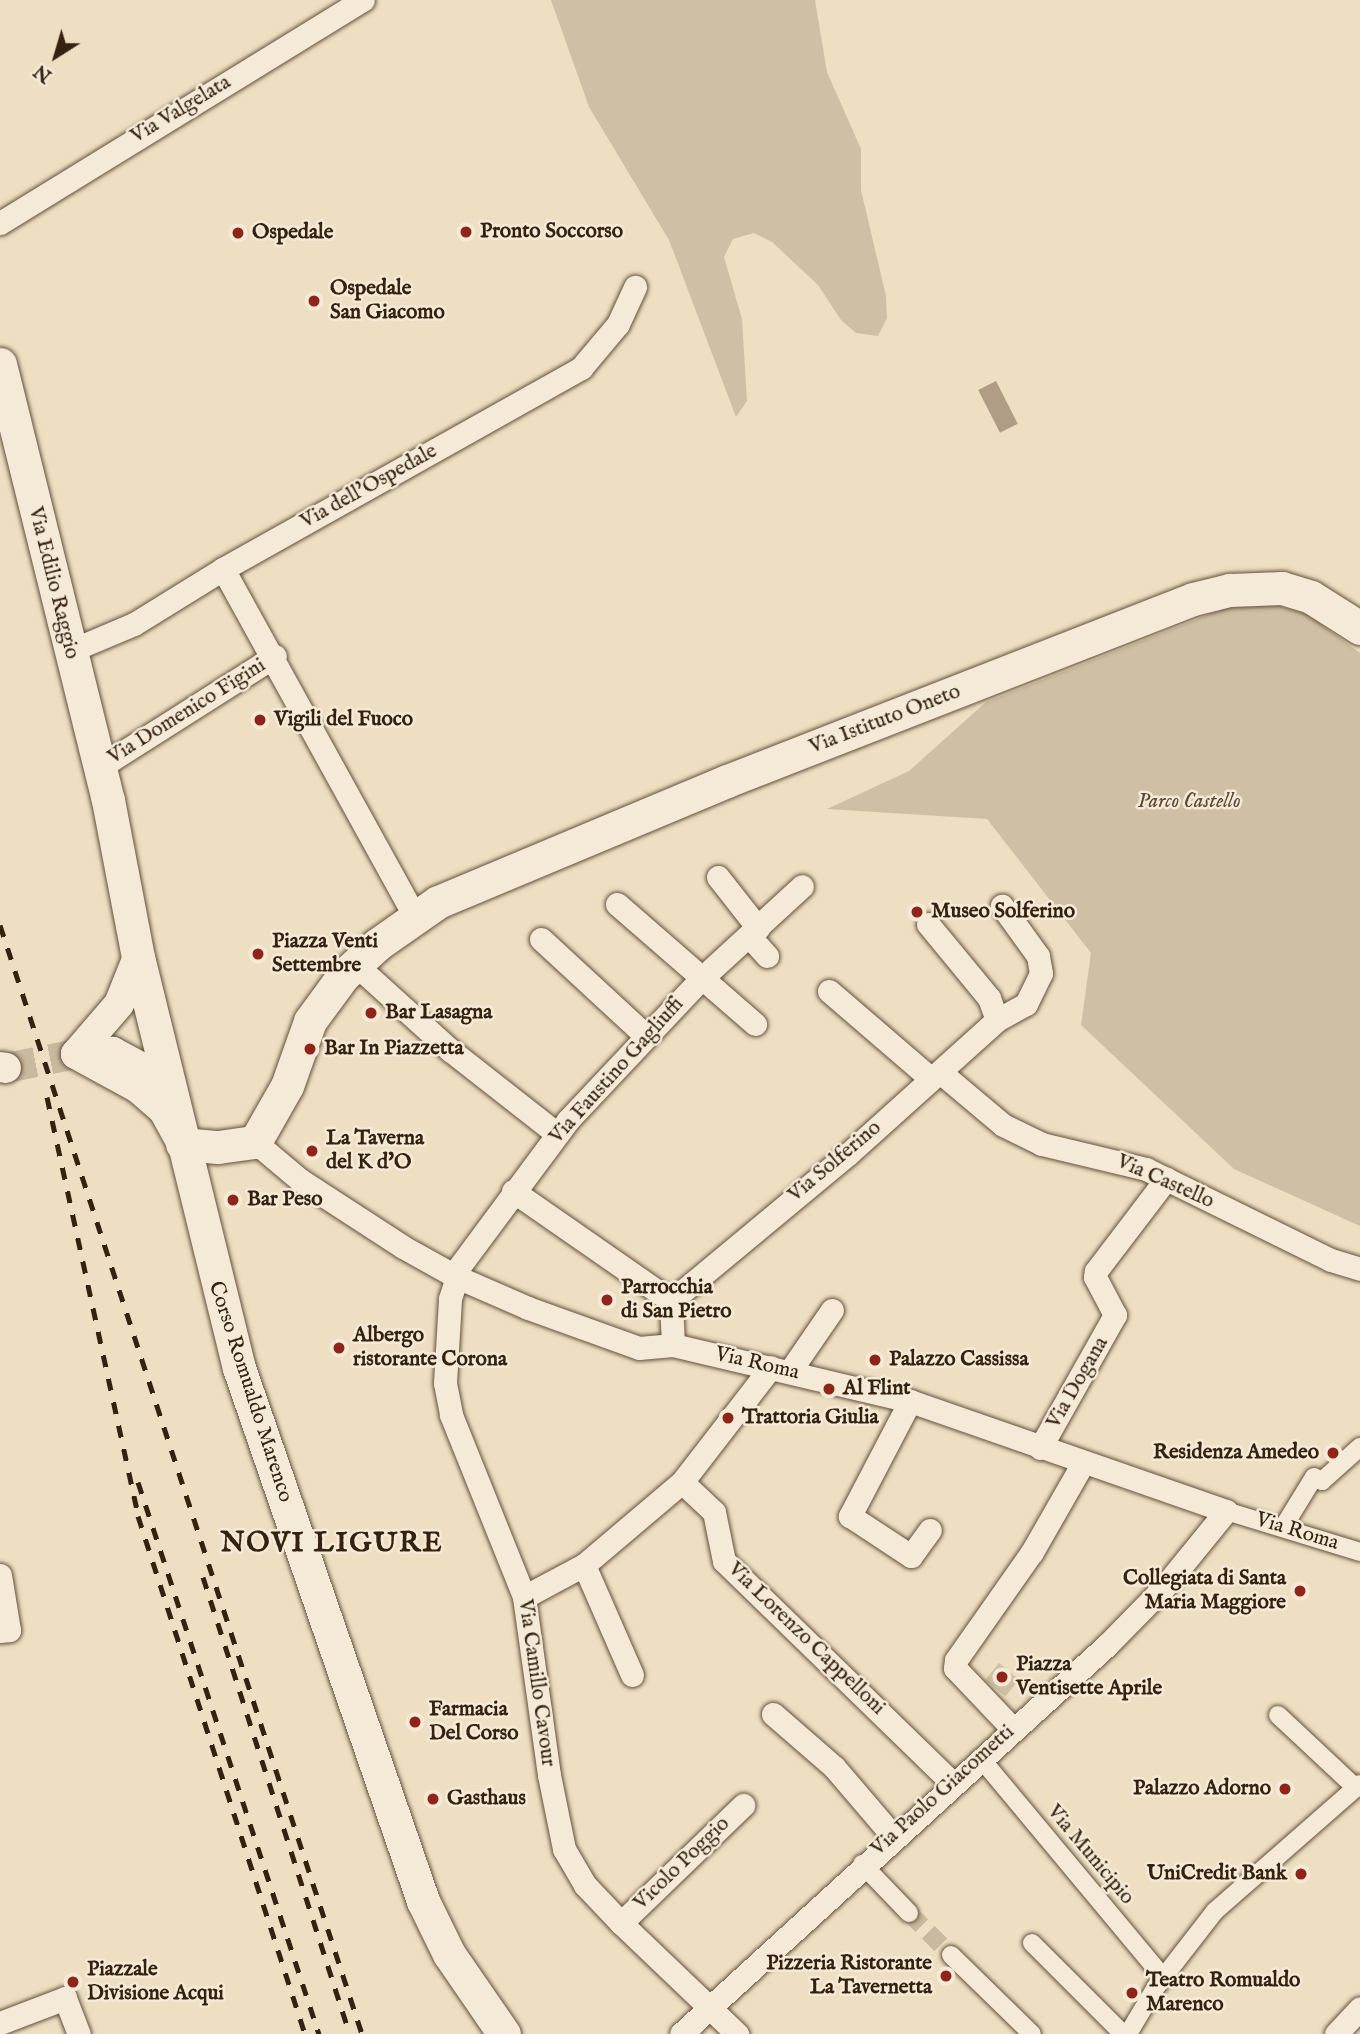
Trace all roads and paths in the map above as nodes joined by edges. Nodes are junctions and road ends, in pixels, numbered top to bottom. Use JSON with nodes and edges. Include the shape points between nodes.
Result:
{"nodes":[{"id":1,"x":363,"y":0,"type":"edge"},
{"id":2,"x":0,"y":223,"type":"edge"},
{"id":3,"x":635,"y":287,"type":"dead end"},
{"id":4,"x":0,"y":364,"type":"edge"},
{"id":5,"x":223,"y":569,"type":"junction"},
{"id":6,"x":1360,"y":628,"type":"edge"},
{"id":7,"x":70,"y":651,"type":"junction"},
{"id":8,"x":275,"y":656,"type":"junction"},
{"id":9,"x":100,"y":767,"type":"junction"},
{"id":10,"x":108,"y":800,"type":"joint"},
{"id":11,"x":718,"y":877,"type":"dead end"},
{"id":12,"x":802,"y":886,"type":"dead end"},
{"id":13,"x":617,"y":904,"type":"dead end"},
{"id":14,"x":1002,"y":906,"type":"dead end"},
{"id":15,"x":417,"y":920,"type":"junction"},
{"id":16,"x":928,"y":924,"type":"dead end"},
{"id":17,"x":753,"y":932,"type":"junction"},
{"id":18,"x":541,"y":939,"type":"dead end"},
{"id":19,"x":767,"y":956,"type":"dead end"},
{"id":20,"x":138,"y":957,"type":"junction"},
{"id":21,"x":356,"y":965,"type":"junction"},
{"id":22,"x":701,"y":979,"type":"junction"},
{"id":23,"x":829,"y":991,"type":"dead end"},
{"id":24,"x":997,"y":1020,"type":"junction"},
{"id":25,"x":755,"y":1024,"type":"dead end"},
{"id":26,"x":646,"y":1036,"type":"junction"},
{"id":27,"x":76,"y":1054,"type":"junction"},
{"id":28,"x":935,"y":1075,"type":"junction"},
{"id":29,"x":169,"y":1087,"type":"junction"},
{"id":30,"x":557,"y":1133,"type":"junction"},
{"id":31,"x":255,"y":1142,"type":"junction"},
{"id":32,"x":182,"y":1144,"type":"junction"},
{"id":33,"x":1166,"y":1179,"type":"junction"},
{"id":34,"x":513,"y":1191,"type":"junction"},
{"id":35,"x":1360,"y":1269,"type":"edge"},
{"id":36,"x":455,"y":1276,"type":"junction"},
{"id":37,"x":671,"y":1301,"type":"junction"},
{"id":38,"x":832,"y":1310,"type":"dead end"},
{"id":39,"x":673,"y":1345,"type":"junction"},
{"id":40,"x":781,"y":1369,"type":"junction"},
{"id":41,"x":910,"y":1401,"type":"junction"},
{"id":42,"x":1360,"y":1447,"type":"edge"},
{"id":43,"x":1040,"y":1448,"type":"junction"},
{"id":44,"x":1083,"y":1463,"type":"junction"},
{"id":45,"x":682,"y":1482,"type":"junction"},
{"id":46,"x":1226,"y":1511,"type":"junction"},
{"id":47,"x":1284,"y":1526,"type":"junction"},
{"id":48,"x":930,"y":1530,"type":"dead end"},
{"id":49,"x":1360,"y":1552,"type":"edge"},
{"id":50,"x":584,"y":1565,"type":"junction"},
{"id":51,"x":0,"y":1575,"type":"edge"},
{"id":52,"x":524,"y":1597,"type":"junction"},
{"id":53,"x":0,"y":1631,"type":"edge"},
{"id":54,"x":632,"y":1675,"type":"dead end"},
{"id":55,"x":773,"y":1714,"type":"dead end"},
{"id":56,"x":1278,"y":1715,"type":"dead end"},
{"id":57,"x":1013,"y":1729,"type":"junction"},
{"id":58,"x":983,"y":1761,"type":"dead end"},
{"id":59,"x":952,"y":1783,"type":"junction"},
{"id":60,"x":1358,"y":1786,"type":"edge"},
{"id":61,"x":743,"y":1805,"type":"dead end"},
{"id":62,"x":893,"y":1836,"type":"junction"},
{"id":63,"x":862,"y":1864,"type":"junction"},
{"id":64,"x":909,"y":1913,"type":"tunnel mouth"},
{"id":65,"x":621,"y":1923,"type":"junction"},
{"id":66,"x":1032,"y":1943,"type":"dead end"},
{"id":67,"x":951,"y":1955,"type":"tunnel mouth"},
{"id":68,"x":1164,"y":1978,"type":"junction"},
{"id":69,"x":708,"y":2008,"type":"junction"},
{"id":70,"x":1360,"y":2008,"type":"edge"},
{"id":71,"x":0,"y":2023,"type":"edge"},
{"id":72,"x":79,"y":2034,"type":"edge"},
{"id":73,"x":504,"y":2034,"type":"edge"},
{"id":74,"x":681,"y":2034,"type":"edge"},
{"id":75,"x":737,"y":2034,"type":"edge"},
{"id":76,"x":1032,"y":2034,"type":"edge"},
{"id":77,"x":1126,"y":2034,"type":"edge"},
{"id":78,"x":1336,"y":2034,"type":"edge"}],
"edges":[{"from":1,"to":2,"type":"street","name":"Via Valgelata"},
{"from":3,"to":5,"type":"street","name":"Via dell'Ospedale","via":[[618,324],[581,368]]},
{"from":4,"to":7,"type":"main road","name":"Via Edilio Raggio"},
{"from":5,"to":7,"type":"street","name":"Via dell'Ospedale","via":[[134,624]]},
{"from":5,"to":8,"type":"street"},
{"from":6,"to":15,"type":"main road","name":"Via Istituto Oneto","via":[[1311,597],[1282,588],[1241,589],[1193,598],[714,786],[438,902]]},
{"from":7,"to":9,"type":"main road","name":"Via Edilio Raggio"},
{"from":8,"to":9,"type":"street","name":"Via Domenico Figini"},
{"from":8,"to":15,"type":"street"},
{"from":9,"to":10,"type":"main road","name":"Via Edilio Raggio"},
{"from":10,"to":20,"type":"main road","name":"Corso Romualdo Marenco"},
{"from":11,"to":17,"type":"street"},
{"from":12,"to":17,"type":"street","name":"Via Faustino Gagliuffi"},
{"from":13,"to":22,"type":"street"},
{"from":14,"to":24,"type":"street","name":"Via Solferino","via":[[1038,956],[1041,973],[1026,1004]]},
{"from":15,"to":21,"type":"main road","via":[[378,944]]},
{"from":16,"to":24,"type":"street","via":[[989,998]]},
{"from":17,"to":19,"type":"street"},
{"from":17,"to":22,"type":"street","name":"Via Faustino Gagliuffi"},
{"from":18,"to":26,"type":"street"},
{"from":20,"to":27,"type":"street","via":[[118,1004]]},
{"from":20,"to":29,"type":"main road","name":"Corso Romualdo Marenco"},
{"from":21,"to":30,"type":"street","via":[[450,1050]]},
{"from":21,"to":31,"type":"main road","via":[[310,1021],[287,1086]]},
{"from":22,"to":25,"type":"street"},
{"from":22,"to":26,"type":"street","name":"Via Faustino Gagliuffi"},
{"from":23,"to":28,"type":"street","name":"Via Castello"},
{"from":24,"to":28,"type":"street","name":"Via Solferino"},
{"from":26,"to":30,"type":"street","name":"Via Faustino Gagliuffi"},
{"from":27,"to":29,"type":"street","via":[[113,1052]]},
{"from":27,"to":32,"type":"street","via":[[138,1088],[164,1111]]},
{"from":28,"to":33,"type":"street","name":"Via Castello","via":[[1003,1125],[1042,1144],[1110,1157]]},
{"from":28,"to":37,"type":"street","name":"Via Solferino","via":[[847,1155]]},
{"from":29,"to":32,"type":"main road","name":"Corso Romualdo Marenco"},
{"from":30,"to":34,"type":"street","name":"Via Faustino Gagliuffi"},
{"from":31,"to":32,"type":"main road","via":[[218,1147]]},
{"from":31,"to":36,"type":"street","name":"Via Roma","via":[[300,1180]]},
{"from":32,"to":73,"type":"main road","name":"Corso Romualdo Marenco","via":[[243,1380],[403,1849],[449,1954]]},
{"from":33,"to":35,"type":"street","name":"Via Castello","via":[[1331,1260]]},
{"from":33,"to":43,"type":"street","name":"Via Dogana","via":[[1094,1277],[1114,1305],[1111,1326]]},
{"from":34,"to":36,"type":"street","name":"Via Faustino Gagliuffi"},
{"from":34,"to":37,"type":"street"},
{"from":36,"to":39,"type":"street","name":"Via Roma","via":[[639,1348]]},
{"from":36,"to":52,"type":"street","name":"Via Camillo Cavour","via":[[444,1356],[451,1415]]},
{"from":37,"to":39,"type":"street"},
{"from":38,"to":40,"type":"street"},
{"from":39,"to":40,"type":"street","name":"Via Roma"},
{"from":40,"to":41,"type":"street","name":"Via Roma"},
{"from":40,"to":45,"type":"street"},
{"from":41,"to":43,"type":"street","name":"Via Roma"},
{"from":41,"to":48,"type":"street","via":[[850,1517],[911,1556]]},
{"from":42,"to":47,"type":"street","via":[[1322,1481],[1314,1477]]},
{"from":43,"to":44,"type":"street","name":"Via Roma"},
{"from":44,"to":46,"type":"street","name":"Via Roma"},
{"from":44,"to":57,"type":"street","via":[[1036,1545],[977,1626],[955,1668]]},
{"from":45,"to":50,"type":"street"},
{"from":45,"to":59,"type":"street","name":"Via Lorenzo Cappelloni","via":[[713,1512],[724,1561]]},
{"from":46,"to":47,"type":"street","name":"Via Roma"},
{"from":46,"to":57,"type":"street","name":"Via Paolo Giacometti","via":[[1164,1587]]},
{"from":47,"to":49,"type":"street","name":"Via Roma"},
{"from":50,"to":52,"type":"street"},
{"from":50,"to":54,"type":"street"},
{"from":51,"to":53,"type":"street","via":[[9,1630]]},
{"from":52,"to":65,"type":"street","name":"Via Camillo Cavour","via":[[564,1849],[585,1885]]},
{"from":55,"to":62,"type":"street","via":[[834,1767]]},
{"from":56,"to":60,"type":"street"},
{"from":57,"to":59,"type":"street","name":"Via Paolo Giacometti"},
{"from":58,"to":68,"type":"street","name":"Via Municipio"},
{"from":59,"to":62,"type":"street","name":"Via Paolo Giacometti"},
{"from":60,"to":68,"type":"street","via":[[1215,1911]]},
{"from":61,"to":65,"type":"street","name":"Vicolo Poggio"},
{"from":62,"to":63,"type":"street","name":"Via Paolo Giacometti"},
{"from":63,"to":64,"type":"street"},
{"from":63,"to":69,"type":"street","name":"Via Paolo Giacometti"},
{"from":65,"to":69,"type":"street","name":"Via Camillo Cavour"},
{"from":66,"to":77,"type":"street"},
{"from":67,"to":76,"type":"street"},
{"from":68,"to":77,"type":"street"},
{"from":69,"to":74,"type":"street","name":"Via Paolo Giacometti"},
{"from":69,"to":75,"type":"street","name":"Via Camillo Cavour"},
{"from":70,"to":78,"type":"street"},
{"from":71,"to":72,"type":"street","via":[[65,1998]]}]}
